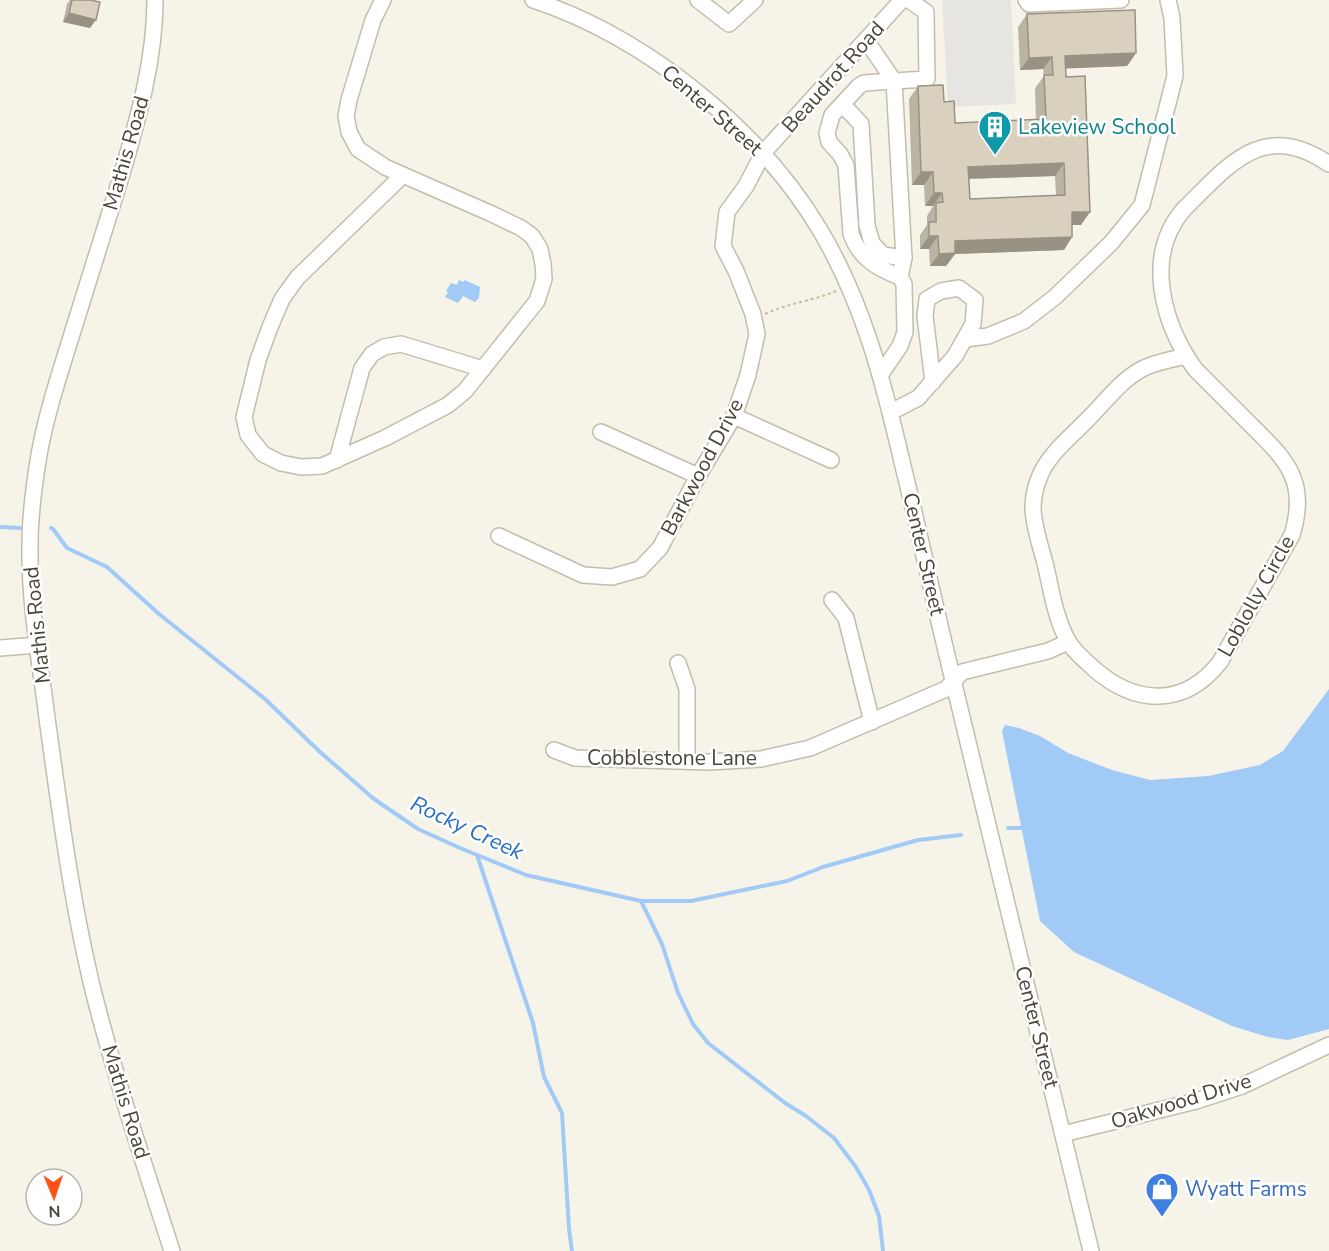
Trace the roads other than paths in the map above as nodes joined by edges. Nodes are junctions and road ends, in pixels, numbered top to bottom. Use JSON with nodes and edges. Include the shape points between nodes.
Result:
{"nodes":[{"id":1,"x":155,"y":0,"type":"edge"},
{"id":2,"x":383,"y":0,"type":"edge"},
{"id":3,"x":533,"y":0,"type":"edge"},
{"id":4,"x":698,"y":0,"type":"edge"},
{"id":5,"x":755,"y":0,"type":"edge"},
{"id":6,"x":902,"y":0,"type":"edge"},
{"id":7,"x":909,"y":0,"type":"edge"},
{"id":8,"x":1026,"y":0,"type":"edge"},
{"id":9,"x":1121,"y":0,"type":"edge"},
{"id":10,"x":1168,"y":0,"type":"edge"},
{"id":11,"x":866,"y":40,"type":"junction"},
{"id":12,"x":894,"y":81,"type":"junction"},
{"id":13,"x":843,"y":105,"type":"junction"},
{"id":14,"x":763,"y":153,"type":"junction"},
{"id":15,"x":1329,"y":164,"type":"edge"},
{"id":16,"x":403,"y":176,"type":"junction"},
{"id":17,"x":904,"y":258,"type":"junction"},
{"id":18,"x":900,"y":277,"type":"junction"},
{"id":19,"x":965,"y":339,"type":"junction"},
{"id":20,"x":1185,"y":356,"type":"junction"},
{"id":21,"x":483,"y":369,"type":"junction"},
{"id":22,"x":881,"y":374,"type":"junction"},
{"id":23,"x":933,"y":382,"type":"junction"},
{"id":24,"x":891,"y":412,"type":"junction"},
{"id":25,"x":734,"y":416,"type":"junction"},
{"id":26,"x":601,"y":432,"type":"dead end"},
{"id":27,"x":337,"y":460,"type":"junction"},
{"id":28,"x":831,"y":460,"type":"dead end"},
{"id":29,"x":698,"y":476,"type":"junction"},
{"id":30,"x":498,"y":536,"type":"dead end"},
{"id":31,"x":831,"y":600,"type":"dead end"},
{"id":32,"x":1068,"y":642,"type":"junction"},
{"id":33,"x":38,"y":645,"type":"junction"},
{"id":34,"x":0,"y":648,"type":"edge"},
{"id":35,"x":678,"y":663,"type":"dead end"},
{"id":36,"x":952,"y":680,"type":"junction"},
{"id":37,"x":872,"y":722,"type":"junction"},
{"id":38,"x":554,"y":750,"type":"dead end"},
{"id":39,"x":687,"y":761,"type":"junction"},
{"id":40,"x":1329,"y":1045,"type":"edge"},
{"id":41,"x":1063,"y":1134,"type":"junction"},
{"id":42,"x":172,"y":1251,"type":"edge"},
{"id":43,"x":1091,"y":1251,"type":"edge"}],
"edges":[{"from":1,"to":33,"type":"street","name":"Mathis Road","via":[[151,52],[134,132],[40,452],[30,545]]},
{"from":2,"to":16,"type":"street","via":[[373,20],[346,116],[358,149]]},
{"from":3,"to":14,"type":"street","name":"Center Street","via":[[600,28],[656,61]]},
{"from":4,"to":5,"type":"street","via":[[729,24]]},
{"from":6,"to":11,"type":"street","name":"Beaudrot Road"},
{"from":7,"to":12,"type":"street","via":[[926,12],[927,79]]},
{"from":8,"to":9,"type":"street","via":[[1029,4]]},
{"from":10,"to":19,"type":"street","via":[[1175,76],[1143,205],[1055,297],[1024,321],[988,336]]},
{"from":11,"to":12,"type":"street"},
{"from":11,"to":14,"type":"street","name":"Beaudrot Road"},
{"from":12,"to":13,"type":"street","via":[[864,83]]},
{"from":12,"to":17,"type":"street"},
{"from":13,"to":17,"type":"street","via":[[861,124],[867,225],[872,243],[882,255]]},
{"from":13,"to":18,"type":"street","via":[[832,115],[826,133],[846,165],[851,234],[870,264]]},
{"from":14,"to":22,"type":"street","name":"Center Street","via":[[805,207],[843,272]]},
{"from":14,"to":25,"type":"street","name":"Barkwood Drive","via":[[727,212],[723,246],[736,271],[757,334]]},
{"from":15,"to":20,"type":"street","name":"Loblolly Circle","via":[[1296,147],[1258,149],[1238,158],[1177,217],[1164,241],[1160,279],[1170,321]]},
{"from":16,"to":21,"type":"street","via":[[521,228],[540,249],[544,279],[537,301]]},
{"from":16,"to":27,"type":"street","via":[[297,278],[282,299],[258,360],[244,417],[248,435],[263,454],[281,463],[322,466]]},
{"from":17,"to":18,"type":"street"},
{"from":18,"to":22,"type":"street","via":[[905,294],[905,332]]},
{"from":19,"to":23,"type":"street"},
{"from":19,"to":23,"type":"street","via":[[973,324],[975,300],[959,288],[941,291],[927,299],[925,316]]},
{"from":20,"to":32,"type":"street","name":"Loblolly Circle","via":[[1150,365],[1130,377],[1052,456],[1039,477],[1033,498],[1034,520],[1058,618]]},
{"from":20,"to":32,"type":"street","name":"Loblolly Circle","via":[[1287,465],[1299,502],[1292,535],[1220,662],[1187,691],[1152,697],[1130,691],[1098,672]]},
{"from":21,"to":27,"type":"street","via":[[448,405]]},
{"from":21,"to":27,"type":"street","via":[[401,344],[372,354],[362,368]]},
{"from":22,"to":24,"type":"street","name":"Center Street"},
{"from":23,"to":24,"type":"street","via":[[918,398]]},
{"from":24,"to":36,"type":"street","name":"Center Street"},
{"from":25,"to":28,"type":"street"},
{"from":25,"to":29,"type":"street","name":"Barkwood Drive"},
{"from":26,"to":29,"type":"street"},
{"from":29,"to":30,"type":"street","name":"Barkwood Drive","via":[[660,548],[640,570],[612,578],[583,575]]},
{"from":31,"to":37,"type":"street","via":[[846,618]]},
{"from":32,"to":36,"type":"street","via":[[1048,651],[962,672]]},
{"from":33,"to":34,"type":"street"},
{"from":33,"to":42,"type":"street","name":"Mathis Road","via":[[59,803],[94,997]]},
{"from":35,"to":39,"type":"street","via":[[687,688]]},
{"from":36,"to":37,"type":"street","name":"Cobblestone Lane","via":[[946,689]]},
{"from":36,"to":41,"type":"street","name":"Center Street"},
{"from":37,"to":39,"type":"street","name":"Cobblestone Lane","via":[[791,753],[761,759]]},
{"from":38,"to":39,"type":"street","name":"Cobblestone Lane","via":[[575,758]]},
{"from":40,"to":41,"type":"street","name":"Oakwood Drive","via":[[1242,1086]]},
{"from":41,"to":43,"type":"street","name":"Center Street"}]}
